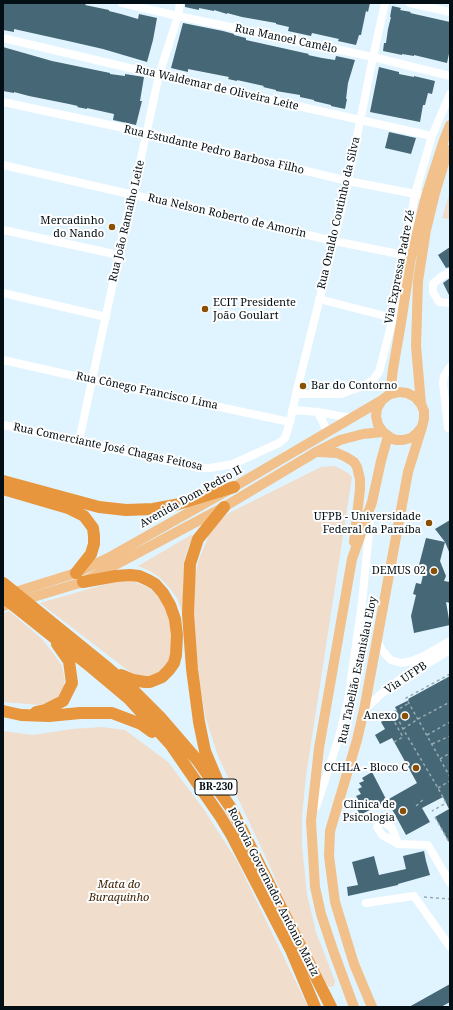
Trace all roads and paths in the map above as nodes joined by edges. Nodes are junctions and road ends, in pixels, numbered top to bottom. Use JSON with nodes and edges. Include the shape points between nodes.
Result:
{"nodes":[{"id":1,"x":122,"y":3,"type":"edge"},
{"id":2,"x":180,"y":3,"type":"edge"},
{"id":3,"x":385,"y":3,"type":"edge"},
{"id":4,"x":410,"y":3,"type":"edge"},
{"id":5,"x":450,"y":12,"type":"edge"},
{"id":6,"x":178,"y":16,"type":"junction"},
{"id":7,"x":3,"y":38,"type":"edge"},
{"id":8,"x":373,"y":57,"type":"junction"},
{"id":9,"x":160,"y":75,"type":"junction"},
{"id":10,"x":450,"y":76,"type":"edge"},
{"id":11,"x":450,"y":94,"type":"edge"},
{"id":12,"x":3,"y":102,"type":"edge"},
{"id":13,"x":361,"y":119,"type":"junction"},
{"id":14,"x":450,"y":125,"type":"edge"},
{"id":15,"x":147,"y":133,"type":"junction"},
{"id":16,"x":432,"y":136,"type":"junction"},
{"id":17,"x":450,"y":143,"type":"edge"},
{"id":18,"x":3,"y":165,"type":"edge"},
{"id":19,"x":348,"y":182,"type":"junction"},
{"id":20,"x":415,"y":194,"type":"junction"},
{"id":21,"x":133,"y":195,"type":"junction"},
{"id":22,"x":426,"y":196,"type":"junction"},
{"id":23,"x":3,"y":230,"type":"edge"},
{"id":24,"x":334,"y":240,"type":"junction"},
{"id":25,"x":119,"y":255,"type":"junction"},
{"id":26,"x":404,"y":255,"type":"junction"},
{"id":27,"x":450,"y":272,"type":"edge"},
{"id":28,"x":3,"y":293,"type":"edge"},
{"id":29,"x":319,"y":299,"type":"junction"},
{"id":30,"x":450,"y":303,"type":"edge"},
{"id":31,"x":106,"y":317,"type":"junction"},
{"id":32,"x":393,"y":318,"type":"junction"},
{"id":33,"x":3,"y":360,"type":"edge"},
{"id":34,"x":450,"y":367,"type":"edge"},
{"id":35,"x":92,"y":380,"type":"junction"},
{"id":36,"x":296,"y":394,"type":"junction"},
{"id":37,"x":386,"y":397,"type":"junction"},
{"id":38,"x":421,"y":404,"type":"junction"},
{"id":39,"x":292,"y":410,"type":"junction"},
{"id":40,"x":318,"y":412,"type":"junction"},
{"id":41,"x":351,"y":418,"type":"junction"},
{"id":42,"x":290,"y":422,"type":"junction"},
{"id":43,"x":3,"y":425,"type":"edge"},
{"id":44,"x":422,"y":427,"type":"junction"},
{"id":45,"x":448,"y":428,"type":"dead end"},
{"id":46,"x":328,"y":433,"type":"junction"},
{"id":47,"x":385,"y":434,"type":"junction"},
{"id":48,"x":79,"y":441,"type":"junction"},
{"id":49,"x":316,"y":452,"type":"junction"},
{"id":50,"x":3,"y":481,"type":"edge"},
{"id":51,"x":234,"y":487,"type":"junction"},
{"id":52,"x":3,"y":489,"type":"edge"},
{"id":53,"x":372,"y":502,"type":"junction"},
{"id":54,"x":224,"y":507,"type":"junction"},
{"id":55,"x":352,"y":559,"type":"junction"},
{"id":56,"x":76,"y":572,"type":"junction"},
{"id":57,"x":83,"y":582,"type":"junction"},
{"id":58,"x":3,"y":583,"type":"edge"},
{"id":59,"x":3,"y":596,"type":"edge"},
{"id":60,"x":3,"y":606,"type":"edge"},
{"id":61,"x":41,"y":622,"type":"junction"},
{"id":62,"x":377,"y":640,"type":"junction"},
{"id":63,"x":450,"y":641,"type":"edge"},
{"id":64,"x":450,"y":650,"type":"edge"},
{"id":65,"x":109,"y":669,"type":"junction"},
{"id":66,"x":450,"y":674,"type":"edge"},
{"id":67,"x":450,"y":702,"type":"edge"},
{"id":68,"x":409,"y":703,"type":"junction"},
{"id":69,"x":364,"y":710,"type":"junction"},
{"id":70,"x":3,"y":711,"type":"edge"},
{"id":71,"x":394,"y":711,"type":"junction"},
{"id":72,"x":21,"y":715,"type":"junction"},
{"id":73,"x":418,"y":719,"type":"junction"},
{"id":74,"x":450,"y":722,"type":"edge"},
{"id":75,"x":403,"y":729,"type":"junction"},
{"id":76,"x":427,"y":735,"type":"junction"},
{"id":77,"x":450,"y":736,"type":"edge"},
{"id":78,"x":394,"y":742,"type":"dead end"},
{"id":79,"x":432,"y":744,"type":"junction"},
{"id":80,"x":171,"y":745,"type":"junction"},
{"id":81,"x":450,"y":753,"type":"edge"},
{"id":82,"x":440,"y":759,"type":"junction"},
{"id":83,"x":450,"y":777,"type":"edge"},
{"id":84,"x":450,"y":781,"type":"edge"},
{"id":85,"x":438,"y":788,"type":"junction"},
{"id":86,"x":425,"y":798,"type":"dead end"},
{"id":87,"x":416,"y":806,"type":"dead end"},
{"id":88,"x":231,"y":808,"type":"junction"},
{"id":89,"x":432,"y":811,"type":"dead end"},
{"id":90,"x":435,"y":817,"type":"dead end"},
{"id":91,"x":311,"y":821,"type":"junction"},
{"id":92,"x":398,"y":844,"type":"dead end"},
{"id":93,"x":450,"y":844,"type":"edge"},
{"id":94,"x":450,"y":883,"type":"edge"},
{"id":95,"x":414,"y":896,"type":"junction"},
{"id":96,"x":450,"y":899,"type":"edge"},
{"id":97,"x":366,"y":904,"type":"dead end"},
{"id":98,"x":450,"y":947,"type":"edge"},
{"id":99,"x":315,"y":1007,"type":"edge"},
{"id":100,"x":331,"y":1007,"type":"edge"},
{"id":101,"x":354,"y":1007,"type":"edge"},
{"id":102,"x":372,"y":1007,"type":"edge"}],
"edges":[{"from":1,"to":6,"type":"street","name":"Rua Manoel Camêlo"},
{"from":2,"to":6,"type":"street","name":"Rua João Ramalho Leite"},
{"from":3,"to":8,"type":"street","name":"Rua Onaldo Coutinho da Silva"},
{"from":4,"to":5,"type":"street"},
{"from":6,"to":8,"type":"street","name":"Rua Manoel Camêlo"},
{"from":6,"to":9,"type":"street","name":"Rua João Ramalho Leite"},
{"from":7,"to":9,"type":"street","name":"Rua Waldemar de Oliveira Leite"},
{"from":8,"to":10,"type":"street","name":"Rua Manoel Camêlo"},
{"from":8,"to":13,"type":"street","name":"Rua Onaldo Coutinho da Silva"},
{"from":9,"to":13,"type":"street","name":"Rua Waldemar de Oliveira Leite"},
{"from":9,"to":15,"type":"street","name":"Rua João Ramalho Leite"},
{"from":11,"to":16,"type":"street"},
{"from":12,"to":15,"type":"street","name":"Rua Estudante Pedro Barbosa Filho"},
{"from":13,"to":16,"type":"street","name":"Rua Waldemar de Oliveira Leite"},
{"from":13,"to":19,"type":"street","name":"Rua Onaldo Coutinho da Silva"},
{"from":14,"to":22,"type":"main road","name":"Via Expressa Padre Zé"},
{"from":15,"to":19,"type":"street","name":"Rua Estudante Pedro Barbosa Filho"},
{"from":15,"to":21,"type":"street","name":"Rua João Ramalho Leite"},
{"from":16,"to":20,"type":"street"},
{"from":17,"to":38,"type":"main road","name":"Via Expressa Padre Zé","via":[[428,223],[418,281],[416,346]]},
{"from":18,"to":21,"type":"street","name":"Rua Nelson Roberto de Amorin"},
{"from":19,"to":20,"type":"street","name":"Rua Estudante Pedro Barbosa Filho"},
{"from":19,"to":24,"type":"street","name":"Rua Onaldo Coutinho da Silva"},
{"from":20,"to":22,"type":"street","name":"Rua Estudante Pedro Barbosa Filho"},
{"from":20,"to":26,"type":"street"},
{"from":21,"to":24,"type":"street","name":"Rua Nelson Roberto de Amorin"},
{"from":21,"to":25,"type":"street","name":"Rua João Ramalho Leite"},
{"from":22,"to":37,"type":"main road","name":"Via Expressa Padre Zé","via":[[411,258],[402,323]]},
{"from":23,"to":25,"type":"street"},
{"from":24,"to":26,"type":"street","name":"Rua Nelson Roberto de Amorin"},
{"from":24,"to":29,"type":"street","name":"Rua Onaldo Coutinho da Silva"},
{"from":25,"to":31,"type":"street","name":"Rua João Ramalho Leite"},
{"from":26,"to":32,"type":"street"},
{"from":27,"to":30,"type":"street","via":[[433,284],[433,292],[439,302]]},
{"from":28,"to":31,"type":"street"},
{"from":29,"to":32,"type":"street"},
{"from":29,"to":36,"type":"street","name":"Rua Onaldo Coutinho da Silva"},
{"from":31,"to":35,"type":"street","name":"Rua João Ramalho Leite"},
{"from":32,"to":36,"type":"street","via":[[381,367],[372,381],[341,394]]},
{"from":33,"to":35,"type":"street","name":"Rua Cônego Francisco Lima"},
{"from":34,"to":45,"type":"street","via":[[444,376],[443,384]]},
{"from":35,"to":42,"type":"street","name":"Rua Cônego Francisco Lima"},
{"from":35,"to":48,"type":"street","name":"Rua João Ramalho Leite"},
{"from":36,"to":39,"type":"street","name":"Rua Onaldo Coutinho da Silva"},
{"from":37,"to":38,"type":"main road","via":[[399,392],[407,393]]},
{"from":37,"to":41,"type":"main road","name":"Avenida Dom Pedro II"},
{"from":37,"to":47,"type":"main road","via":[[377,408],[376,416],[378,425]]},
{"from":38,"to":44,"type":"main road","via":[[424,411]]},
{"from":39,"to":40,"type":"street"},
{"from":39,"to":42,"type":"street","name":"Rua Onaldo Coutinho da Silva"},
{"from":40,"to":41,"type":"street"},
{"from":40,"to":46,"type":"street"},
{"from":41,"to":46,"type":"main road","name":"Avenida Dom Pedro II"},
{"from":42,"to":48,"type":"street","name":"Rua Comerciante José Chagas Feitosa","via":[[283,441],[233,464],[210,468],[199,468]]},
{"from":43,"to":48,"type":"street","name":"Rua Comerciante José Chagas Feitosa"},
{"from":44,"to":47,"type":"main road","via":[[410,438],[403,440],[396,440]]},
{"from":44,"to":62,"type":"main road","name":"Rua Tabelião Estanislau Eloy","via":[[408,472]]},
{"from":46,"to":51,"type":"main road","name":"Avenida Dom Pedro II"},
{"from":47,"to":49,"type":"main road","via":[[352,436]]},
{"from":47,"to":53,"type":"main road","name":"Rua Tabelião Estanislau Eloy"},
{"from":49,"to":54,"type":"main road"},
{"from":49,"to":55,"type":"main road","via":[[337,453],[354,462],[357,467],[360,489]]},
{"from":50,"to":51,"type":"highway","via":[[99,507],[126,510],[175,505]]},
{"from":51,"to":56,"type":"main road","name":"Avenida Dom Pedro II","via":[[108,558]]},
{"from":52,"to":56,"type":"highway","via":[[68,508],[84,516],[93,528],[94,544],[91,554]]},
{"from":53,"to":55,"type":"main road","name":"Rua Tabelião Estanislau Eloy"},
{"from":53,"to":91,"type":"street","via":[[362,603],[348,700],[339,737]]},
{"from":54,"to":57,"type":"main road"},
{"from":54,"to":88,"type":"highway","via":[[198,539],[190,564],[188,614],[192,668],[205,751]]},
{"from":55,"to":91,"type":"main road","name":"Rua Tabelião Estanislau Eloy","via":[[319,748]]},
{"from":56,"to":59,"type":"main road","name":"Avenida Dom Pedro II"},
{"from":57,"to":60,"type":"main road"},
{"from":57,"to":65,"type":"highway","via":[[116,576],[139,576],[155,584],[163,593],[175,619],[176,655],[174,663],[162,677],[145,682],[133,680]]},
{"from":58,"to":61,"type":"highway","name":"Rodovia Governador Antônio Mariz","number":"BR-230"},
{"from":59,"to":61,"type":"highway","name":"Rodovia Governador Antônio Mariz","number":"BR-230"},
{"from":61,"to":65,"type":"highway","name":"Rodovia Governador Antônio Mariz","number":"BR-230"},
{"from":61,"to":72,"type":"highway","via":[[69,661],[72,683],[63,701],[45,710]]},
{"from":61,"to":80,"type":"highway","name":"Rodovia Governador Antônio Mariz","number":"BR-230","via":[[129,699]]},
{"from":62,"to":63,"type":"street","name":"Via UFPB","via":[[391,660],[401,663],[424,656]]},
{"from":62,"to":69,"type":"main road","name":"Rua Tabelião Estanislau Eloy"},
{"from":64,"to":69,"type":"street","name":"Via UFPB","via":[[398,681]]},
{"from":65,"to":88,"type":"highway","name":"Rodovia Governador Antônio Mariz","number":"BR-230","via":[[160,717],[198,762]]},
{"from":66,"to":68,"type":"path","via":[[406,698]]},
{"from":67,"to":73,"type":"path"},
{"from":68,"to":71,"type":"path"},
{"from":68,"to":73,"type":"path"},
{"from":69,"to":102,"type":"main road","name":"Rua Tabelião Estanislau Eloy","via":[[330,831],[329,856],[335,902],[354,964]]},
{"from":70,"to":72,"type":"highway"},
{"from":71,"to":75,"type":"path"},
{"from":71,"to":78,"type":"path","via":[[390,714],[403,738]]},
{"from":72,"to":80,"type":"highway","via":[[112,713],[141,724]]},
{"from":73,"to":75,"type":"path"},
{"from":73,"to":76,"type":"path"},
{"from":74,"to":76,"type":"path"},
{"from":75,"to":85,"type":"path"},
{"from":76,"to":79,"type":"path"},
{"from":77,"to":79,"type":"path"},
{"from":79,"to":82,"type":"path"},
{"from":80,"to":99,"type":"highway","name":"Rodovia Governador Antônio Mariz","number":"BR-230","via":[[232,836],[291,950]]},
{"from":81,"to":82,"type":"path"},
{"from":82,"to":83,"type":"path"},
{"from":84,"to":85,"type":"path"},
{"from":85,"to":89,"type":"path","via":[[446,803]]},
{"from":86,"to":87,"type":"path"},
{"from":88,"to":100,"type":"highway","name":"Rodovia Governador Antônio Mariz","number":"BR-230"},
{"from":90,"to":93,"type":"path"},
{"from":91,"to":101,"type":"main road","name":"Rua Tabelião Estanislau Eloy","via":[[315,887],[321,914]]},
{"from":92,"to":94,"type":"street","via":[[428,845]]},
{"from":95,"to":96,"type":"path"},
{"from":95,"to":97,"type":"street"},
{"from":95,"to":98,"type":"street"}]}
